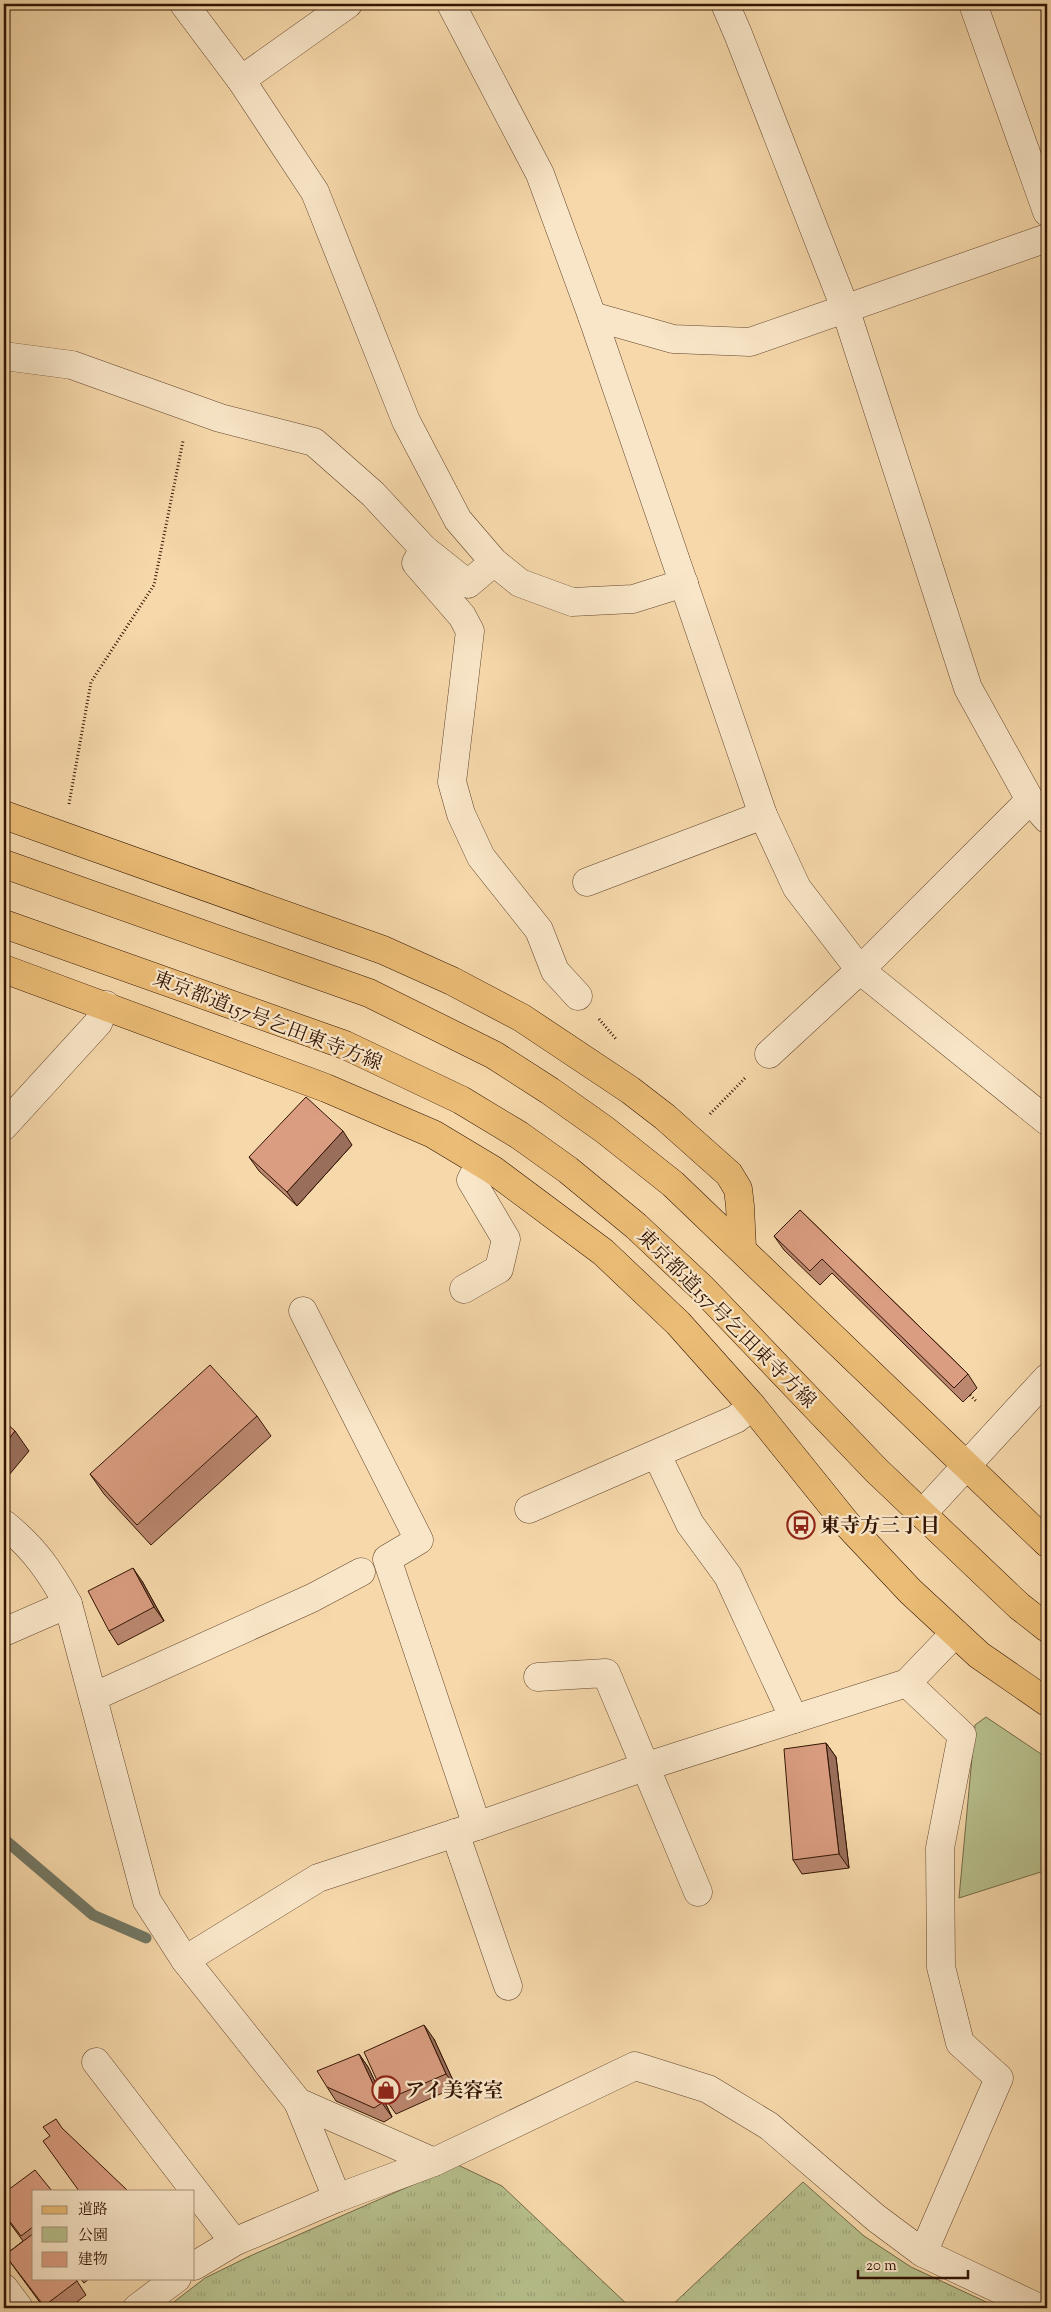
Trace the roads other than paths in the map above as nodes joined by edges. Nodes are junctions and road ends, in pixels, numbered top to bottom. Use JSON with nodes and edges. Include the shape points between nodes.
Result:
{"nodes":[{"id":1,"x":184,"y":4,"type":"edge"},
{"id":2,"x":348,"y":4,"type":"edge"},
{"id":3,"x":451,"y":4,"type":"edge"},
{"id":4,"x":725,"y":4,"type":"edge"},
{"id":5,"x":972,"y":4,"type":"edge"},
{"id":6,"x":241,"y":80,"type":"junction"},
{"id":7,"x":1047,"y":212,"type":"edge"},
{"id":8,"x":1047,"y":238,"type":"edge"},
{"id":9,"x":845,"y":308,"type":"junction"},
{"id":10,"x":592,"y":316,"type":"junction"},
{"id":11,"x":4,"y":356,"type":"edge"},
{"id":12,"x":424,"y":549,"type":"junction"},
{"id":13,"x":494,"y":562,"type":"junction"},
{"id":14,"x":684,"y":583,"type":"junction"},
{"id":15,"x":1039,"y":809,"type":"edge"},
{"id":16,"x":4,"y":815,"type":"edge"},
{"id":17,"x":763,"y":815,"type":"junction"},
{"id":18,"x":4,"y":864,"type":"edge"},
{"id":19,"x":587,"y":882,"type":"dead end"},
{"id":20,"x":4,"y":924,"type":"edge"},
{"id":21,"x":4,"y":970,"type":"edge"},
{"id":22,"x":860,"y":970,"type":"junction"},
{"id":23,"x":578,"y":996,"type":"road end"},
{"id":24,"x":106,"y":1006,"type":"junction"},
{"id":25,"x":769,"y":1054,"type":"road end"},
{"id":26,"x":1047,"y":1121,"type":"edge"},
{"id":27,"x":4,"y":1126,"type":"edge"},
{"id":28,"x":480,"y":1163,"type":"junction"},
{"id":29,"x":742,"y":1248,"type":"junction"},
{"id":30,"x":464,"y":1289,"type":"dead end"},
{"id":31,"x":303,"y":1312,"type":"dead end"},
{"id":32,"x":1047,"y":1378,"type":"edge"},
{"id":33,"x":752,"y":1406,"type":"junction"},
{"id":34,"x":657,"y":1455,"type":"junction"},
{"id":35,"x":966,"y":1467,"type":"junction"},
{"id":36,"x":528,"y":1509,"type":"dead end"},
{"id":37,"x":922,"y":1514,"type":"junction"},
{"id":38,"x":4,"y":1524,"type":"edge"},
{"id":39,"x":1047,"y":1543,"type":"edge"},
{"id":40,"x":361,"y":1572,"type":"dead end"},
{"id":41,"x":68,"y":1604,"type":"junction"},
{"id":42,"x":1047,"y":1628,"type":"edge"},
{"id":43,"x":4,"y":1632,"type":"edge"},
{"id":44,"x":956,"y":1633,"type":"junction"},
{"id":45,"x":538,"y":1677,"type":"dead end"},
{"id":46,"x":907,"y":1683,"type":"junction"},
{"id":47,"x":93,"y":1697,"type":"junction"},
{"id":48,"x":1047,"y":1702,"type":"edge"},
{"id":49,"x":794,"y":1718,"type":"junction"},
{"id":50,"x":644,"y":1767,"type":"junction"},
{"id":51,"x":466,"y":1830,"type":"junction"},
{"id":52,"x":698,"y":1892,"type":"dead end"},
{"id":53,"x":186,"y":1960,"type":"junction"},
{"id":54,"x":508,"y":1986,"type":"dead end"},
{"id":55,"x":96,"y":2062,"type":"dead end"},
{"id":56,"x":298,"y":2102,"type":"junction"},
{"id":57,"x":434,"y":2162,"type":"junction"},
{"id":58,"x":194,"y":2190,"type":"edge"},
{"id":59,"x":195,"y":2191,"type":"edge"},
{"id":60,"x":337,"y":2198,"type":"junction"},
{"id":61,"x":234,"y":2242,"type":"junction"},
{"id":62,"x":923,"y":2253,"type":"junction"},
{"id":63,"x":195,"y":2265,"type":"edge"},
{"id":64,"x":174,"y":2280,"type":"edge"},
{"id":65,"x":4,"y":2288,"type":"edge"},
{"id":66,"x":19,"y":2308,"type":"edge"},
{"id":67,"x":137,"y":2308,"type":"edge"},
{"id":68,"x":1038,"y":2308,"type":"edge"}],
"edges":[{"from":1,"to":6,"type":"street"},
{"from":2,"to":6,"type":"street"},
{"from":3,"to":10,"type":"street","via":[[540,174]]},
{"from":4,"to":9,"type":"street"},
{"from":5,"to":7,"type":"street"},
{"from":6,"to":13,"type":"street","via":[[315,192],[406,421],[458,520]]},
{"from":8,"to":9,"type":"street"},
{"from":9,"to":10,"type":"street","via":[[750,342],[674,339]]},
{"from":9,"to":15,"type":"street","via":[[968,688]]},
{"from":10,"to":14,"type":"street"},
{"from":11,"to":12,"type":"street","via":[[72,365],[220,418],[314,442],[373,494]]},
{"from":12,"to":13,"type":"street","via":[[468,584]]},
{"from":12,"to":23,"type":"street","via":[[416,563],[462,616],[470,631],[452,782],[461,814],[481,857],[539,930],[555,971]]},
{"from":13,"to":14,"type":"street","via":[[520,583],[572,602],[633,599]]},
{"from":14,"to":17,"type":"street"},
{"from":15,"to":22,"type":"street"},
{"from":16,"to":29,"type":"main road","via":[[383,950],[522,1018],[630,1090],[729,1174],[738,1189]]},
{"from":17,"to":19,"type":"street"},
{"from":17,"to":22,"type":"street","via":[[797,888]]},
{"from":18,"to":29,"type":"main road","via":[[369,994],[494,1055],[605,1130],[674,1184]]},
{"from":20,"to":37,"type":"main road","name":"東京都道157号乞田東寺方線","via":[[344,1045],[461,1100],[518,1135],[568,1170],[636,1226],[702,1288]]},
{"from":21,"to":24,"type":"main road"},
{"from":22,"to":25,"type":"street"},
{"from":22,"to":26,"type":"street"},
{"from":24,"to":27,"type":"street","via":[[98,1023]]},
{"from":24,"to":28,"type":"main road","via":[[326,1088],[433,1134]]},
{"from":28,"to":30,"type":"street","via":[[471,1180],[506,1239],[499,1269]]},
{"from":28,"to":33,"type":"main road","via":[[541,1204],[603,1252],[678,1323]]},
{"from":29,"to":35,"type":"main road"},
{"from":31,"to":51,"type":"street","via":[[419,1540],[387,1559]]},
{"from":32,"to":35,"type":"street"},
{"from":33,"to":34,"type":"street","via":[[736,1419]]},
{"from":33,"to":44,"type":"main road","via":[[847,1524],[910,1591]]},
{"from":34,"to":36,"type":"street"},
{"from":34,"to":49,"type":"street","via":[[690,1524],[728,1576]]},
{"from":35,"to":37,"type":"street"},
{"from":35,"to":39,"type":"main road"},
{"from":37,"to":42,"type":"main road","name":"東京都道157号乞田東寺方線","via":[[1019,1606]]},
{"from":38,"to":41,"type":"street","via":[[25,1541],[53,1576]]},
{"from":40,"to":47,"type":"street","via":[[312,1598]]},
{"from":41,"to":43,"type":"street"},
{"from":41,"to":47,"type":"street"},
{"from":44,"to":46,"type":"street"},
{"from":44,"to":48,"type":"main road","via":[[979,1655]]},
{"from":45,"to":50,"type":"street","via":[[606,1673]]},
{"from":46,"to":49,"type":"street"},
{"from":46,"to":62,"type":"street","via":[[962,1735],[940,1848],[940,1967],[960,2043],[999,2078]]},
{"from":47,"to":53,"type":"street","via":[[147,1901]]},
{"from":49,"to":50,"type":"street"},
{"from":50,"to":51,"type":"street"},
{"from":50,"to":52,"type":"street"},
{"from":51,"to":53,"type":"street","via":[[318,1878]]},
{"from":51,"to":54,"type":"street"},
{"from":53,"to":56,"type":"street"},
{"from":55,"to":58,"type":"street"},
{"from":56,"to":57,"type":"street"},
{"from":56,"to":60,"type":"street"},
{"from":57,"to":60,"type":"street"},
{"from":57,"to":62,"type":"street","via":[[635,2066],[708,2089],[769,2126],[876,2218]]},
{"from":59,"to":61,"type":"street"},
{"from":60,"to":61,"type":"street"},
{"from":61,"to":63,"type":"street"},
{"from":62,"to":68,"type":"street"},
{"from":64,"to":67,"type":"street"},
{"from":65,"to":66,"type":"street"}]}
